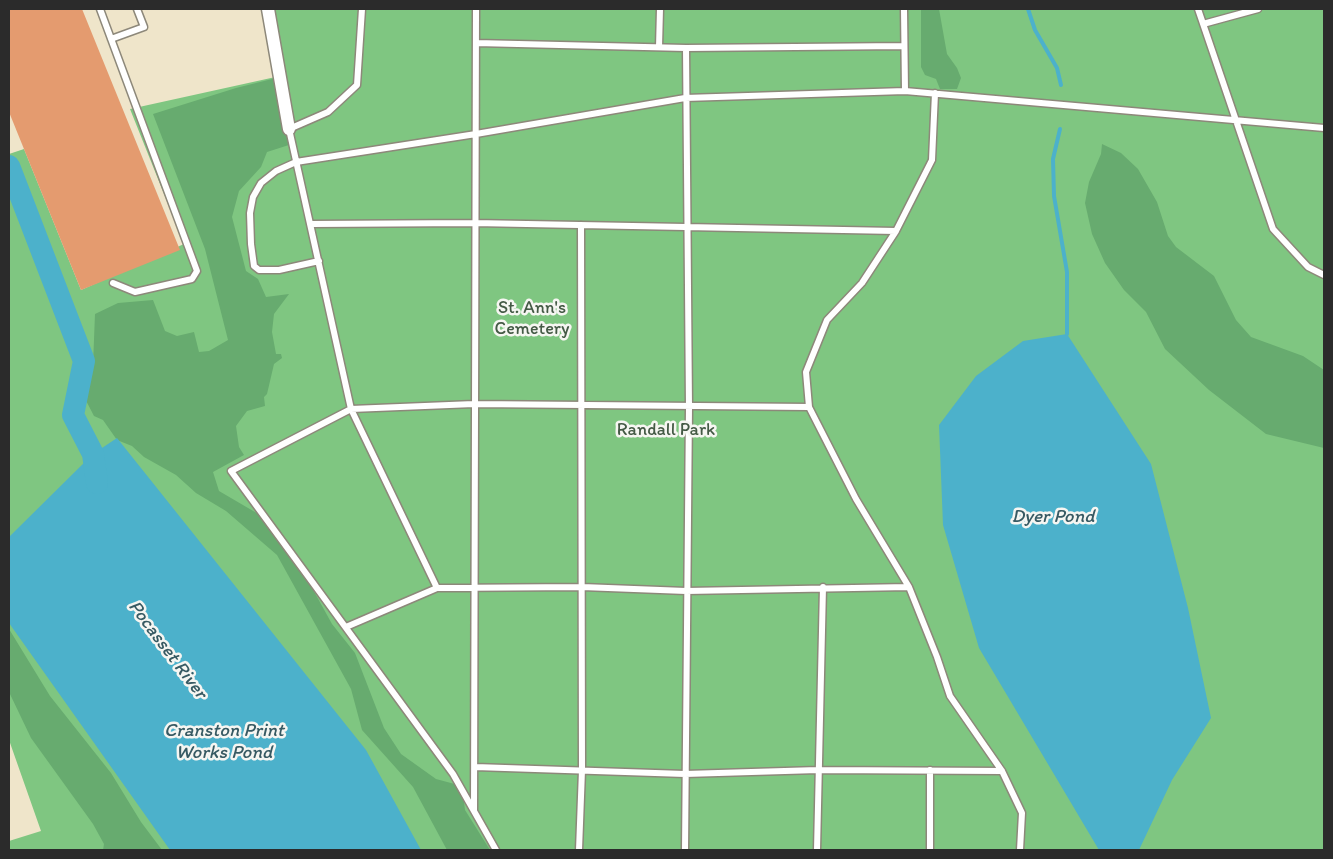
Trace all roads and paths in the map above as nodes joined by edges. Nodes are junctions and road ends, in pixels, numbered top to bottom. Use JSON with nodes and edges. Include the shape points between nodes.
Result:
{"nodes":[{"id":1,"x":100,"y":9,"type":"edge"},
{"id":2,"x":137,"y":9,"type":"edge"},
{"id":3,"x":268,"y":9,"type":"edge"},
{"id":4,"x":362,"y":9,"type":"edge"},
{"id":5,"x":476,"y":9,"type":"edge"},
{"id":6,"x":660,"y":9,"type":"edge"},
{"id":7,"x":904,"y":9,"type":"edge"},
{"id":8,"x":1198,"y":9,"type":"edge"},
{"id":9,"x":1258,"y":9,"type":"edge"},
{"id":10,"x":1203,"y":24,"type":"junction"},
{"id":11,"x":111,"y":39,"type":"junction"},
{"id":12,"x":476,"y":43,"type":"junction"},
{"id":13,"x":904,"y":46,"type":"junction"},
{"id":14,"x":659,"y":47,"type":"junction"},
{"id":15,"x":686,"y":48,"type":"junction"},
{"id":16,"x":905,"y":91,"type":"junction"},
{"id":17,"x":935,"y":93,"type":"junction"},
{"id":18,"x":685,"y":98,"type":"junction"},
{"id":19,"x":1236,"y":120,"type":"junction"},
{"id":20,"x":1324,"y":128,"type":"edge"},
{"id":21,"x":289,"y":129,"type":"junction"},
{"id":22,"x":476,"y":134,"type":"junction"},
{"id":23,"x":296,"y":162,"type":"junction"},
{"id":24,"x":474,"y":223,"type":"junction"},
{"id":25,"x":311,"y":224,"type":"junction"},
{"id":26,"x":581,"y":225,"type":"junction"},
{"id":27,"x":688,"y":228,"type":"junction"},
{"id":28,"x":896,"y":231,"type":"junction"},
{"id":29,"x":319,"y":261,"type":"junction"},
{"id":30,"x":1324,"y":275,"type":"edge"},
{"id":31,"x":113,"y":283,"type":"dead end"},
{"id":32,"x":474,"y":404,"type":"junction"},
{"id":33,"x":581,"y":406,"type":"junction"},
{"id":34,"x":689,"y":407,"type":"junction"},
{"id":35,"x":808,"y":407,"type":"junction"},
{"id":36,"x":351,"y":409,"type":"junction"},
{"id":37,"x":474,"y":587,"type":"junction"},
{"id":38,"x":582,"y":587,"type":"junction"},
{"id":39,"x":908,"y":587,"type":"junction"},
{"id":40,"x":436,"y":588,"type":"junction"},
{"id":41,"x":823,"y":588,"type":"junction"},
{"id":42,"x":686,"y":591,"type":"junction"},
{"id":43,"x":346,"y":627,"type":"junction"},
{"id":44,"x":475,"y":766,"type":"junction"},
{"id":45,"x":582,"y":770,"type":"junction"},
{"id":46,"x":818,"y":770,"type":"junction"},
{"id":47,"x":930,"y":770,"type":"junction"},
{"id":48,"x":1002,"y":771,"type":"junction"},
{"id":49,"x":685,"y":774,"type":"junction"},
{"id":50,"x":474,"y":811,"type":"junction"},
{"id":51,"x":496,"y":850,"type":"edge"},
{"id":52,"x":579,"y":850,"type":"edge"},
{"id":53,"x":685,"y":850,"type":"edge"},
{"id":54,"x":817,"y":850,"type":"edge"},
{"id":55,"x":930,"y":850,"type":"edge"},
{"id":56,"x":1020,"y":850,"type":"edge"}],
"edges":[{"from":1,"to":11,"type":"lane"},
{"from":2,"to":11,"type":"lane","via":[[144,27]]},
{"from":3,"to":21,"type":"street"},
{"from":4,"to":21,"type":"lane","via":[[357,85],[328,112]]},
{"from":5,"to":12,"type":"lane"},
{"from":6,"to":14,"type":"lane"},
{"from":7,"to":13,"type":"lane"},
{"from":8,"to":10,"type":"lane"},
{"from":9,"to":10,"type":"lane"},
{"from":10,"to":19,"type":"lane"},
{"from":11,"to":31,"type":"lane","via":[[197,271],[192,279],[150,290],[135,292]]},
{"from":12,"to":14,"type":"lane"},
{"from":12,"to":22,"type":"lane"},
{"from":13,"to":15,"type":"lane"},
{"from":13,"to":16,"type":"lane"},
{"from":14,"to":15,"type":"lane"},
{"from":15,"to":18,"type":"lane"},
{"from":16,"to":17,"type":"lane"},
{"from":16,"to":18,"type":"lane"},
{"from":17,"to":19,"type":"lane"},
{"from":17,"to":28,"type":"lane","via":[[932,160]]},
{"from":18,"to":22,"type":"lane"},
{"from":18,"to":27,"type":"lane"},
{"from":19,"to":20,"type":"lane"},
{"from":19,"to":30,"type":"lane","via":[[1273,229],[1308,267]]},
{"from":21,"to":23,"type":"lane"},
{"from":22,"to":23,"type":"lane"},
{"from":22,"to":24,"type":"lane"},
{"from":23,"to":25,"type":"lane"},
{"from":23,"to":29,"type":"lane","via":[[276,171],[262,183],[253,197],[250,213],[254,266],[259,270],[279,270]]},
{"from":24,"to":25,"type":"lane"},
{"from":24,"to":26,"type":"lane"},
{"from":24,"to":32,"type":"lane"},
{"from":25,"to":29,"type":"lane"},
{"from":26,"to":27,"type":"lane"},
{"from":26,"to":33,"type":"lane"},
{"from":27,"to":28,"type":"lane"},
{"from":27,"to":34,"type":"lane"},
{"from":28,"to":35,"type":"lane","via":[[862,283],[827,320],[806,372]]},
{"from":29,"to":36,"type":"lane"},
{"from":32,"to":33,"type":"lane"},
{"from":32,"to":36,"type":"lane"},
{"from":32,"to":37,"type":"lane"},
{"from":33,"to":34,"type":"lane"},
{"from":33,"to":38,"type":"lane"},
{"from":34,"to":35,"type":"lane"},
{"from":34,"to":42,"type":"lane"},
{"from":35,"to":39,"type":"lane","via":[[856,499]]},
{"from":36,"to":40,"type":"lane"},
{"from":36,"to":43,"type":"lane","via":[[231,471]]},
{"from":37,"to":38,"type":"lane"},
{"from":37,"to":40,"type":"lane"},
{"from":37,"to":44,"type":"lane"},
{"from":38,"to":42,"type":"lane"},
{"from":38,"to":45,"type":"lane"},
{"from":39,"to":41,"type":"lane"},
{"from":39,"to":48,"type":"lane","via":[[950,696]]},
{"from":40,"to":43,"type":"lane"},
{"from":41,"to":42,"type":"lane"},
{"from":41,"to":46,"type":"lane"},
{"from":42,"to":49,"type":"lane"},
{"from":43,"to":50,"type":"lane","via":[[453,774]]},
{"from":44,"to":45,"type":"lane"},
{"from":44,"to":50,"type":"lane"},
{"from":45,"to":49,"type":"lane"},
{"from":45,"to":52,"type":"lane"},
{"from":46,"to":47,"type":"lane"},
{"from":46,"to":49,"type":"lane"},
{"from":46,"to":54,"type":"lane"},
{"from":47,"to":48,"type":"lane"},
{"from":47,"to":55,"type":"lane"},
{"from":48,"to":56,"type":"lane","via":[[1022,813]]},
{"from":49,"to":53,"type":"lane"},
{"from":50,"to":51,"type":"lane"}]}
